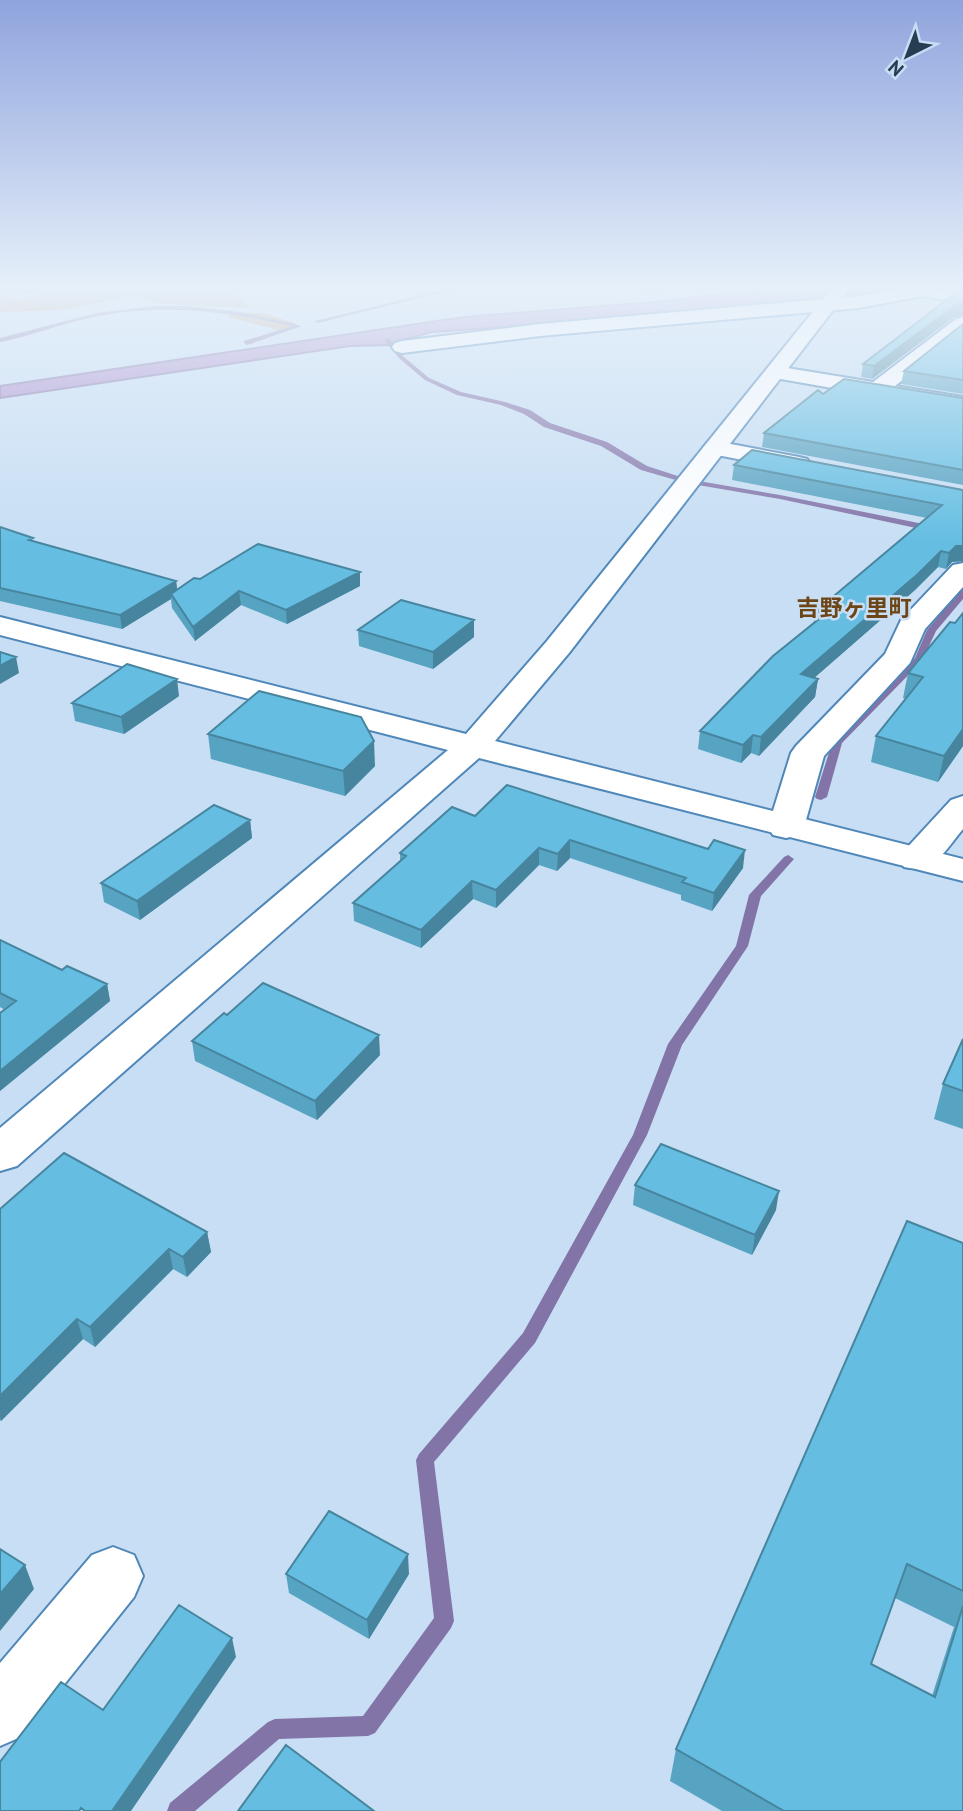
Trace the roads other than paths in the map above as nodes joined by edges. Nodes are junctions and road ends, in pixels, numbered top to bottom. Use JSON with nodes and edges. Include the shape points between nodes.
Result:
{"nodes":[{"id":1,"x":775,"y":372,"type":"edge"},
{"id":2,"x":778,"y":373,"type":"edge"},
{"id":3,"x":899,"y":373,"type":"edge"},
{"id":4,"x":876,"y":390,"type":"junction"},
{"id":5,"x":963,"y":404,"type":"edge"},
{"id":6,"x":715,"y":448,"type":"junction"},
{"id":7,"x":820,"y":468,"type":"edge"},
{"id":8,"x":963,"y":571,"type":"edge"},
{"id":9,"x":0,"y":626,"type":"edge"},
{"id":10,"x":474,"y":745,"type":"junction"},
{"id":11,"x":963,"y":807,"type":"edge"},
{"id":12,"x":786,"y":827,"type":"junction"},
{"id":13,"x":917,"y":859,"type":"junction"},
{"id":14,"x":963,"y":870,"type":"edge"},
{"id":15,"x":0,"y":1154,"type":"edge"},
{"id":16,"x":113,"y":1576,"type":"dead end"},
{"id":17,"x":0,"y":1713,"type":"edge"}],
"edges":[{"from":1,"to":6,"type":"street"},
{"from":2,"to":4,"type":"street"},
{"from":3,"to":4,"type":"street"},
{"from":4,"to":5,"type":"street"},
{"from":6,"to":7,"type":"street"},
{"from":6,"to":10,"type":"street","via":[[558,648]]},
{"from":8,"to":12,"type":"street","via":[[911,626],[899,657],[808,753]]},
{"from":9,"to":10,"type":"street"},
{"from":10,"to":12,"type":"street"},
{"from":10,"to":15,"type":"street"},
{"from":11,"to":13,"type":"street"},
{"from":12,"to":13,"type":"street"},
{"from":13,"to":14,"type":"street"},
{"from":16,"to":17,"type":"street"}]}
